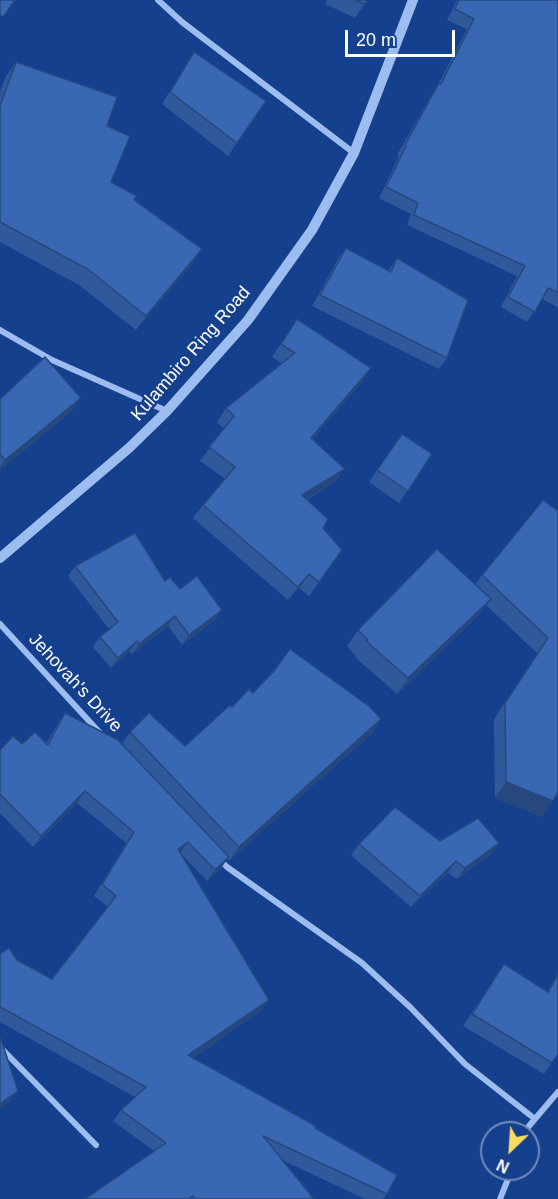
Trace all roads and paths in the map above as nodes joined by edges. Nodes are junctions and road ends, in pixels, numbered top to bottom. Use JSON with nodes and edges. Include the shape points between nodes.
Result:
{"nodes":[{"id":1,"x":158,"y":0,"type":"edge"},
{"id":2,"x":413,"y":0,"type":"edge"},
{"id":3,"x":354,"y":153,"type":"junction"},
{"id":4,"x":0,"y":330,"type":"edge"},
{"id":5,"x":167,"y":411,"type":"junction"},
{"id":6,"x":0,"y":558,"type":"edge"},
{"id":7,"x":0,"y":624,"type":"edge"},
{"id":8,"x":109,"y":742,"type":"edge"},
{"id":9,"x":211,"y":851,"type":"edge"},
{"id":10,"x":0,"y":1047,"type":"edge"},
{"id":11,"x":558,"y":1092,"type":"edge"},
{"id":12,"x":536,"y":1119,"type":"joint"},
{"id":13,"x":96,"y":1145,"type":"dead end"},
{"id":14,"x":508,"y":1181,"type":"edge"},
{"id":15,"x":502,"y":1198,"type":"edge"}],
"edges":[{"from":1,"to":3,"type":"street"},
{"from":2,"to":3,"type":"street","name":"Kulambiro Ring Road"},
{"from":3,"to":5,"type":"street","name":"Kulambiro Ring Road","via":[[312,230],[248,320]]},
{"from":4,"to":5,"type":"street","via":[[52,360]]},
{"from":5,"to":6,"type":"street","name":"Kulambiro Ring Road"},
{"from":7,"to":8,"type":"street","name":"Jehovah's Drive"},
{"from":9,"to":12,"type":"street","via":[[227,867],[362,963],[465,1064]]},
{"from":10,"to":13,"type":"street"},
{"from":11,"to":12,"type":"street"},
{"from":14,"to":15,"type":"street"}]}
